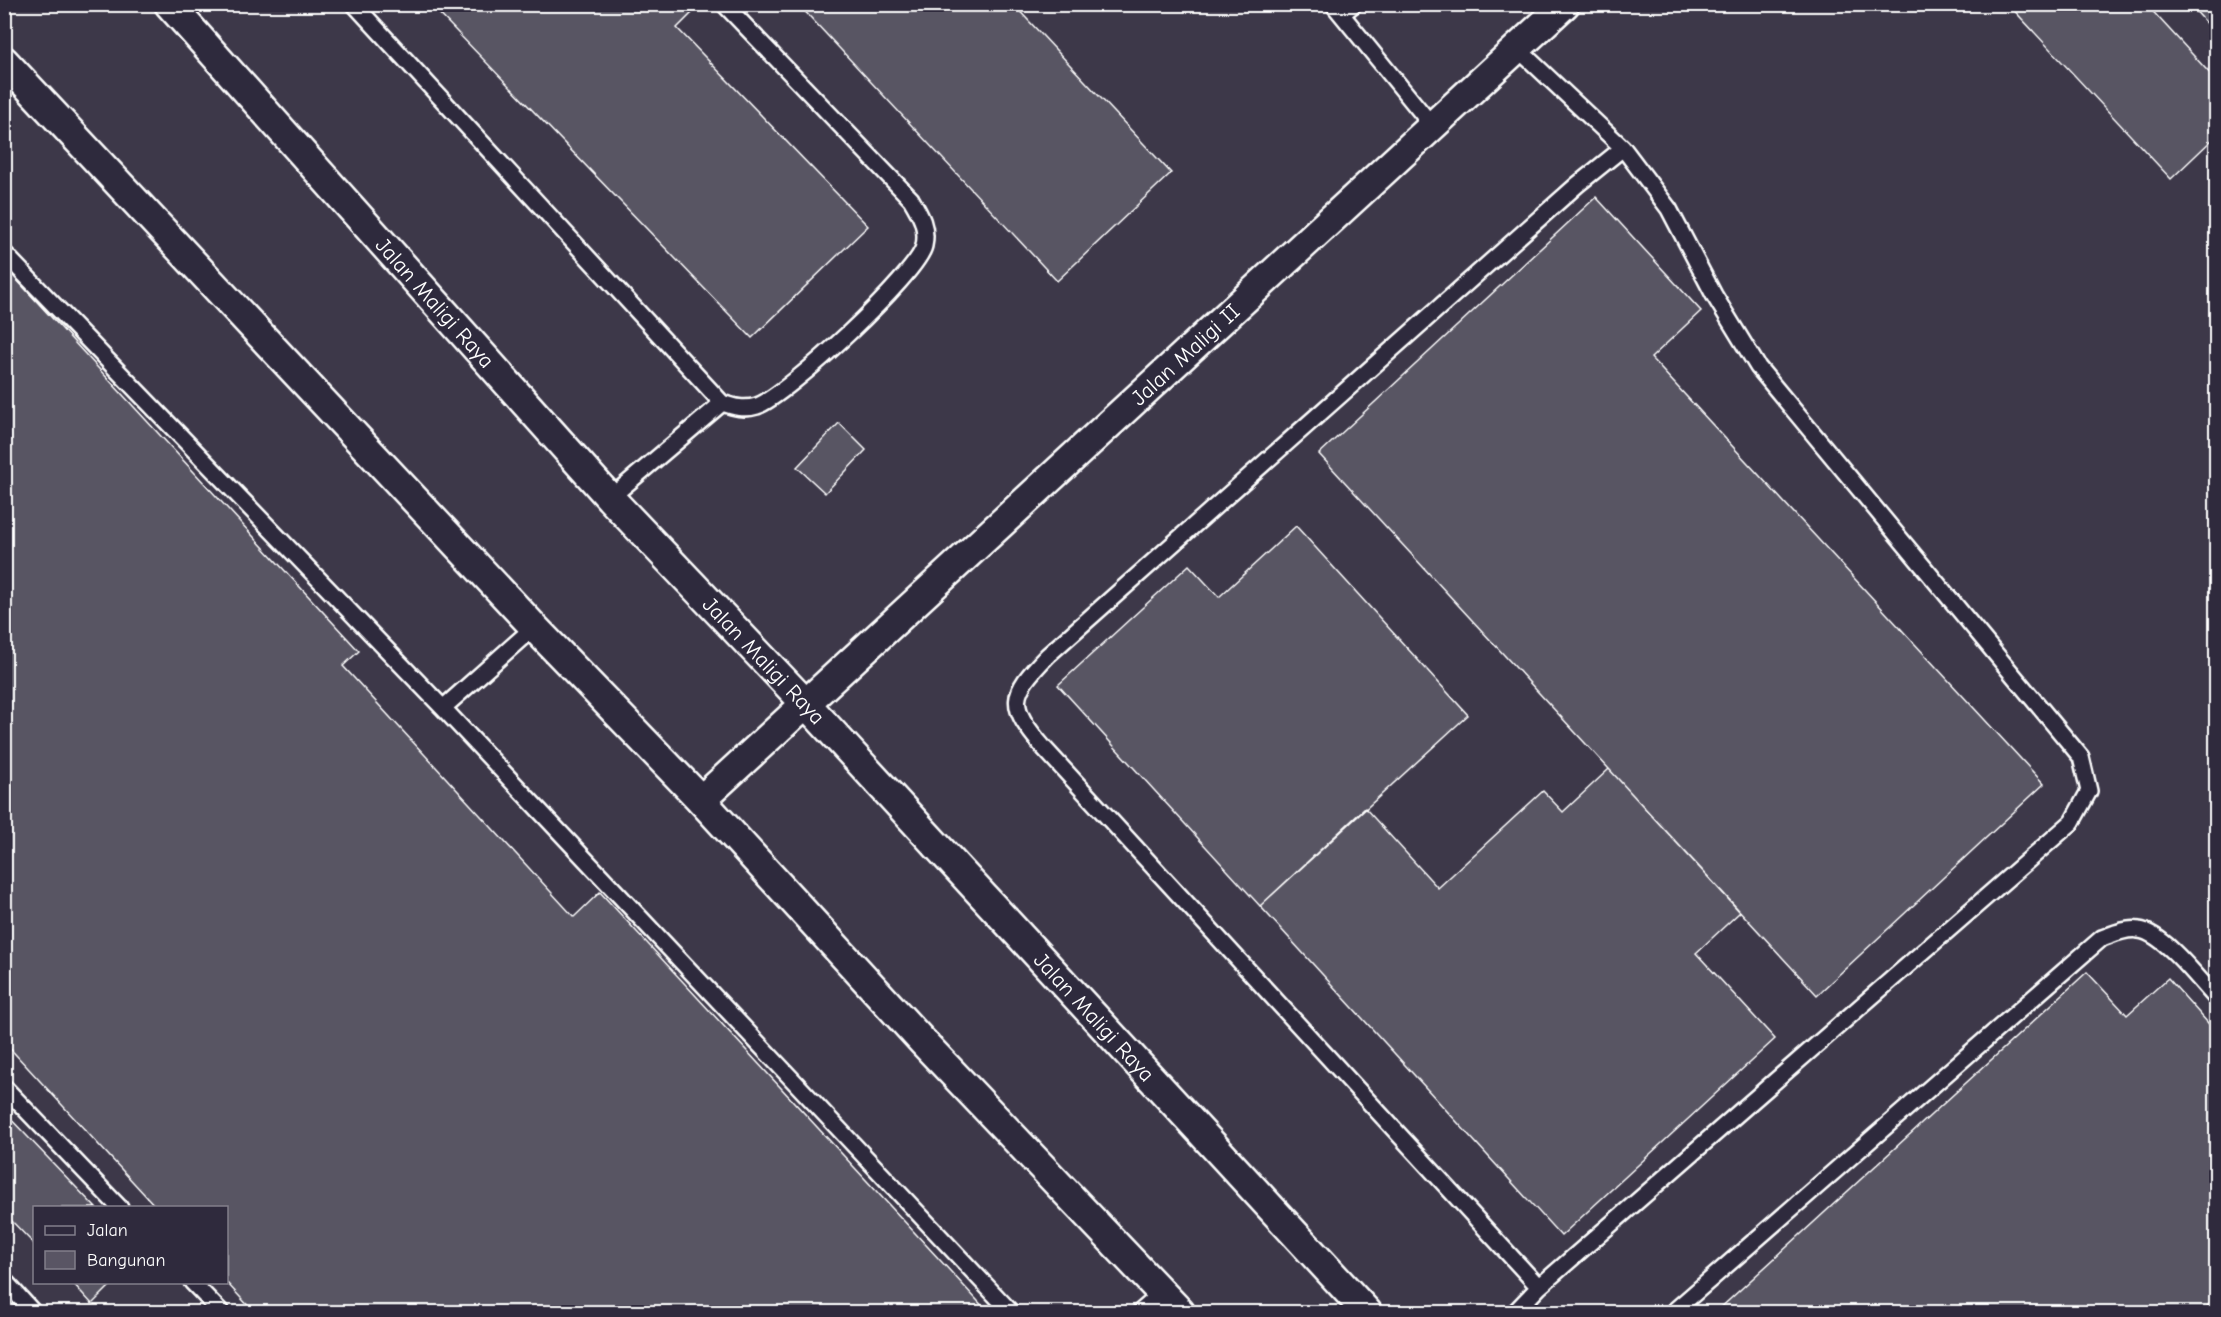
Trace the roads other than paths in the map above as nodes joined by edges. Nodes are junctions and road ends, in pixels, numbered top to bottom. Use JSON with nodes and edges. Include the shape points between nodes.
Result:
{"nodes":[{"id":1,"x":168,"y":4,"type":"edge"},
{"id":2,"x":354,"y":4,"type":"edge"},
{"id":3,"x":724,"y":4,"type":"edge"},
{"id":4,"x":1565,"y":4,"type":"edge"},
{"id":5,"x":1343,"y":8,"type":"edge"},
{"id":6,"x":1517,"y":48,"type":"junction"},
{"id":7,"x":4,"y":61,"type":"edge"},
{"id":8,"x":1434,"y":128,"type":"junction"},
{"id":9,"x":1623,"y":148,"type":"junction"},
{"id":10,"x":4,"y":253,"type":"edge"},
{"id":11,"x":722,"y":403,"type":"junction"},
{"id":12,"x":610,"y":498,"type":"junction"},
{"id":13,"x":534,"y":627,"type":"junction"},
{"id":14,"x":807,"y":705,"type":"junction"},
{"id":15,"x":443,"y":708,"type":"junction"},
{"id":16,"x":701,"y":800,"type":"junction"},
{"id":17,"x":2217,"y":998,"type":"edge"},
{"id":18,"x":4,"y":1087,"type":"edge"},
{"id":19,"x":118,"y":1206,"type":"edge"},
{"id":20,"x":4,"y":1280,"type":"edge"},
{"id":21,"x":194,"y":1284,"type":"edge"},
{"id":22,"x":1539,"y":1287,"type":"junction"},
{"id":23,"x":1171,"y":1303,"type":"edge"},
{"id":24,"x":33,"y":1312,"type":"edge"},
{"id":25,"x":221,"y":1312,"type":"edge"},
{"id":26,"x":1011,"y":1312,"type":"edge"},
{"id":27,"x":1140,"y":1312,"type":"edge"},
{"id":28,"x":1367,"y":1312,"type":"edge"},
{"id":29,"x":1515,"y":1312,"type":"edge"},
{"id":30,"x":1673,"y":1312,"type":"edge"}],
"edges":[{"from":1,"to":12,"type":"street","name":"Jalan Maligi Raya"},
{"from":2,"to":11,"type":"lane"},
{"from":3,"to":11,"type":"lane","via":[[911,199],[924,220],[924,246],[913,267],[837,343],[773,399],[740,409]]},
{"from":4,"to":6,"type":"street","name":"Jalan Maligi II"},
{"from":5,"to":8,"type":"lane"},
{"from":6,"to":8,"type":"street","name":"Jalan Maligi II"},
{"from":6,"to":9,"type":"lane"},
{"from":7,"to":13,"type":"street"},
{"from":8,"to":14,"type":"street","name":"Jalan Maligi II"},
{"from":9,"to":22,"type":"lane","via":[[1669,209],[1758,367],[2081,757],[2089,791],[2072,822]]},
{"from":9,"to":22,"type":"lane","via":[[1048,655],[1023,681],[1016,705],[1023,724],[1044,748]]},
{"from":10,"to":15,"type":"lane"},
{"from":11,"to":12,"type":"lane"},
{"from":12,"to":14,"type":"street","name":"Jalan Maligi Raya"},
{"from":13,"to":15,"type":"lane"},
{"from":13,"to":16,"type":"street"},
{"from":14,"to":16,"type":"street","name":"Jalan Maligi II"},
{"from":14,"to":28,"type":"street","name":"Jalan Maligi Raya"},
{"from":15,"to":26,"type":"lane"},
{"from":16,"to":23,"type":"street","via":[[923,1042]]},
{"from":17,"to":30,"type":"lane","via":[[2157,936],[2124,930],[2102,938]]},
{"from":18,"to":19,"type":"lane"},
{"from":20,"to":24,"type":"lane"},
{"from":21,"to":25,"type":"lane"},
{"from":22,"to":29,"type":"lane"},
{"from":23,"to":27,"type":"lane"}]}
